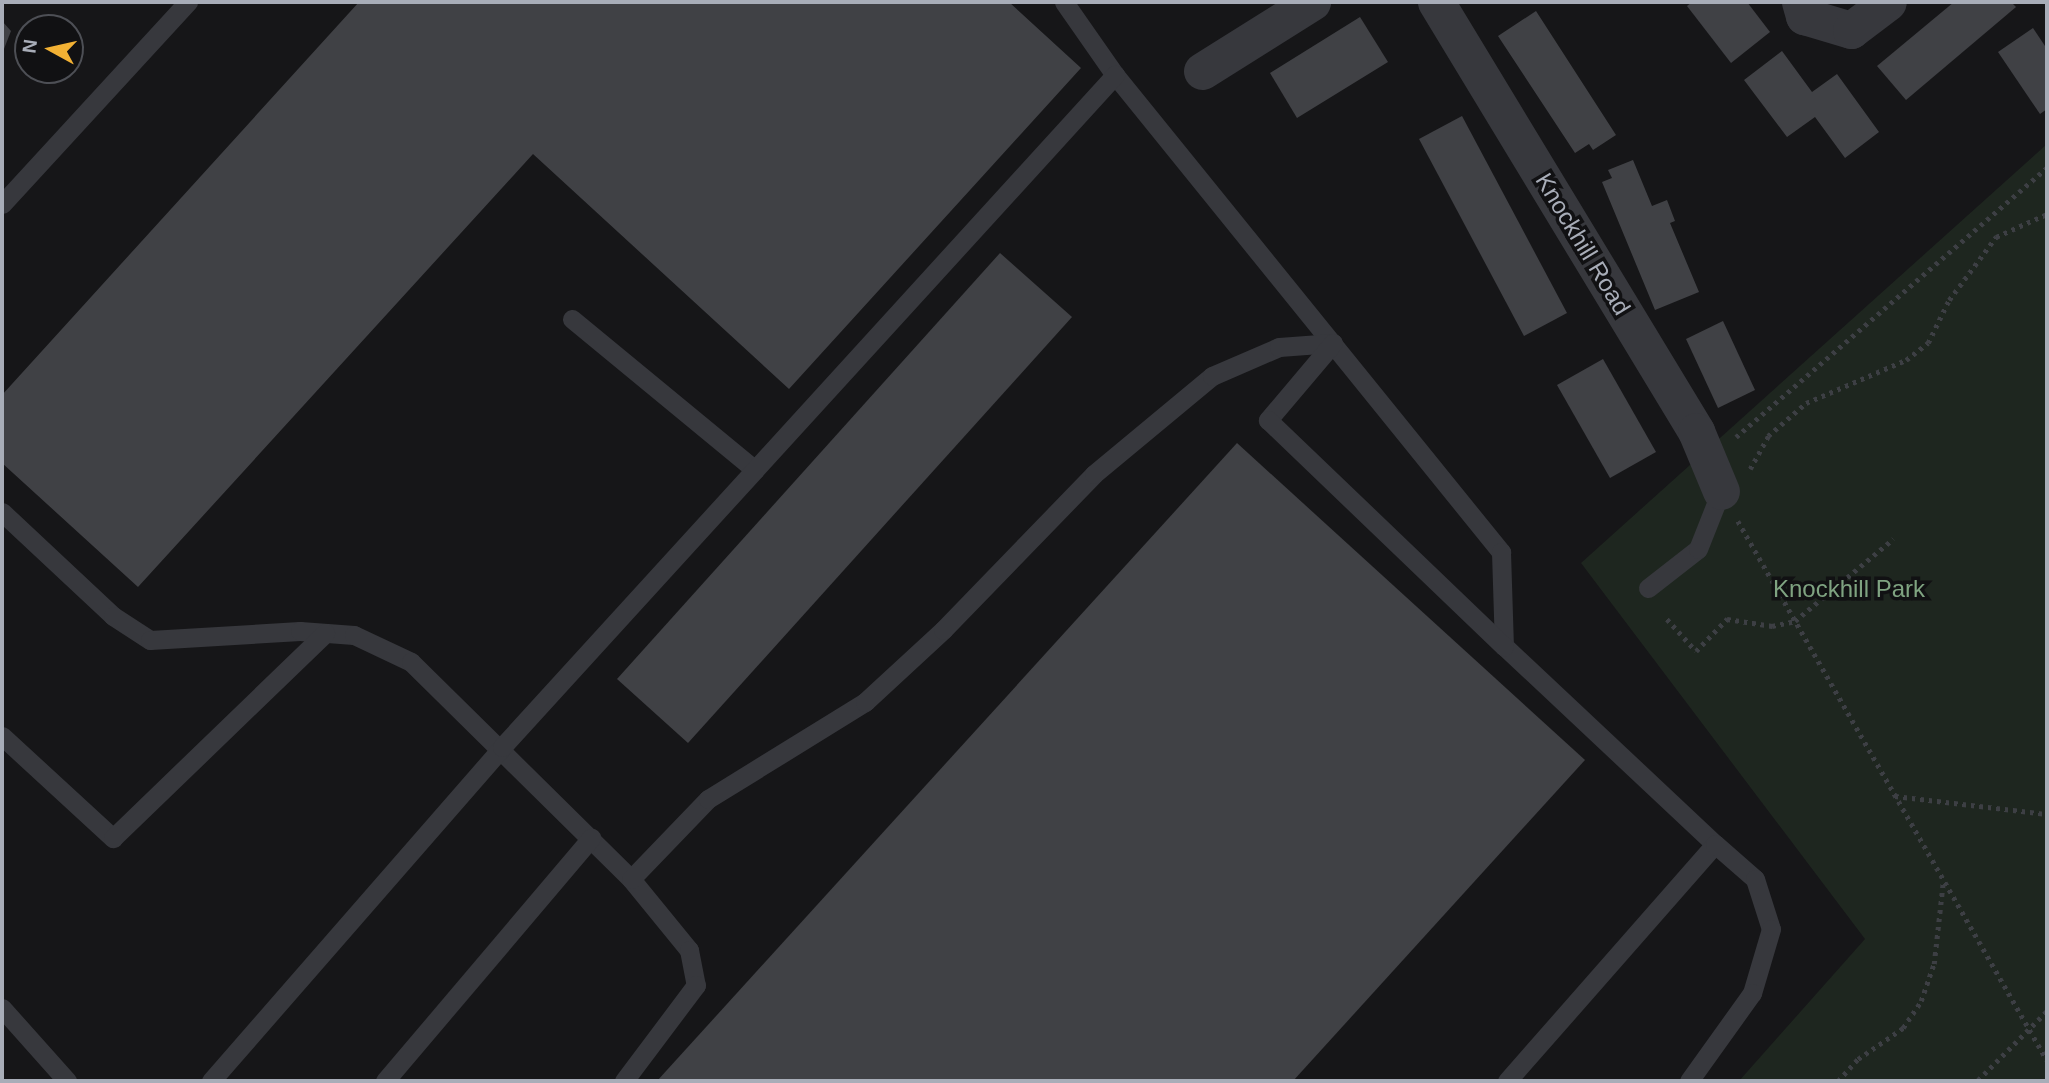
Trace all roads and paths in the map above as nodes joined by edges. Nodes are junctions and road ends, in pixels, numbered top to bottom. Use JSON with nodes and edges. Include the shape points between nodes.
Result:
{"nodes":[{"id":1,"x":188,"y":2,"type":"edge"},
{"id":2,"x":1064,"y":2,"type":"edge"},
{"id":3,"x":1312,"y":2,"type":"edge"},
{"id":4,"x":1436,"y":2,"type":"edge"},
{"id":5,"x":1800,"y":2,"type":"edge"},
{"id":6,"x":1888,"y":2,"type":"edge"},
{"id":7,"x":1202,"y":71,"type":"dead end"},
{"id":8,"x":1115,"y":75,"type":"junction"},
{"id":9,"x":2047,"y":168,"type":"edge"},
{"id":10,"x":2,"y":204,"type":"edge"},
{"id":11,"x":2047,"y":214,"type":"edge"},
{"id":12,"x":572,"y":319,"type":"dead end"},
{"id":13,"x":1333,"y":343,"type":"junction"},
{"id":14,"x":755,"y":470,"type":"junction"},
{"id":15,"x":1715,"y":476,"type":"junction"},
{"id":16,"x":2,"y":512,"type":"edge"},
{"id":17,"x":1893,"y":540,"type":"dead end"},
{"id":18,"x":1648,"y":588,"type":"dead end"},
{"id":19,"x":1667,"y":618,"type":"dead end"},
{"id":20,"x":1795,"y":621,"type":"junction"},
{"id":21,"x":325,"y":633,"type":"junction"},
{"id":22,"x":1504,"y":646,"type":"junction"},
{"id":23,"x":2,"y":736,"type":"edge"},
{"id":24,"x":502,"y":747,"type":"junction"},
{"id":25,"x":1894,"y":796,"type":"junction"},
{"id":26,"x":2047,"y":814,"type":"edge"},
{"id":27,"x":591,"y":838,"type":"junction"},
{"id":28,"x":1715,"y":844,"type":"junction"},
{"id":29,"x":631,"y":879,"type":"junction"},
{"id":30,"x":1943,"y":882,"type":"junction"},
{"id":31,"x":2,"y":1008,"type":"edge"},
{"id":32,"x":2047,"y":1011,"type":"edge"},
{"id":33,"x":2029,"y":1030,"type":"junction"},
{"id":34,"x":2047,"y":1060,"type":"edge"},
{"id":35,"x":1978,"y":1080,"type":"edge"},
{"id":36,"x":67,"y":1081,"type":"edge"},
{"id":37,"x":211,"y":1081,"type":"edge"},
{"id":38,"x":385,"y":1081,"type":"edge"},
{"id":39,"x":624,"y":1081,"type":"edge"},
{"id":40,"x":1507,"y":1081,"type":"edge"},
{"id":41,"x":1689,"y":1081,"type":"edge"},
{"id":42,"x":1838,"y":1081,"type":"edge"}],
"edges":[{"from":1,"to":10,"type":"lane"},
{"from":2,"to":8,"type":"lane"},
{"from":3,"to":7,"type":"street"},
{"from":4,"to":15,"type":"street","name":"Knockhill Road","via":[[1696,431]]},
{"from":5,"to":6,"type":"street","via":[[1804,16],[1851,30]]},
{"from":8,"to":13,"type":"lane"},
{"from":8,"to":14,"type":"lane"},
{"from":9,"to":15,"type":"path"},
{"from":11,"to":15,"type":"path","via":[[1996,237],[1956,289],[1928,343],[1864,381],[1806,403],[1768,436],[1744,479]]},
{"from":12,"to":14,"type":"lane"},
{"from":13,"to":22,"type":"lane","via":[[1502,552]]},
{"from":13,"to":22,"type":"lane","via":[[1268,420]]},
{"from":13,"to":29,"type":"lane","via":[[1279,347],[1212,376],[1094,474],[943,630],[865,702],[708,799]]},
{"from":14,"to":24,"type":"lane"},
{"from":15,"to":18,"type":"lane","via":[[1698,549]]},
{"from":15,"to":20,"type":"path"},
{"from":16,"to":21,"type":"lane","via":[[113,616],[150,640]]},
{"from":17,"to":20,"type":"path"},
{"from":19,"to":20,"type":"path","via":[[1696,651],[1727,619],[1772,626]]},
{"from":20,"to":25,"type":"path"},
{"from":21,"to":23,"type":"lane","via":[[113,838]]},
{"from":21,"to":24,"type":"lane","via":[[354,635],[411,662]]},
{"from":22,"to":28,"type":"lane"},
{"from":24,"to":27,"type":"lane"},
{"from":24,"to":37,"type":"lane"},
{"from":25,"to":26,"type":"path"},
{"from":25,"to":30,"type":"path"},
{"from":27,"to":29,"type":"lane"},
{"from":27,"to":38,"type":"lane"},
{"from":28,"to":40,"type":"lane"},
{"from":28,"to":41,"type":"lane","via":[[1755,879],[1771,929],[1752,993]]},
{"from":29,"to":39,"type":"lane","via":[[680,934],[689,950],[696,985]]},
{"from":30,"to":33,"type":"path"},
{"from":30,"to":42,"type":"path","via":[[1934,964],[1921,1000],[1903,1028],[1858,1059]]},
{"from":31,"to":36,"type":"lane"},
{"from":32,"to":33,"type":"path"},
{"from":33,"to":34,"type":"path"},
{"from":33,"to":35,"type":"path"}]}
